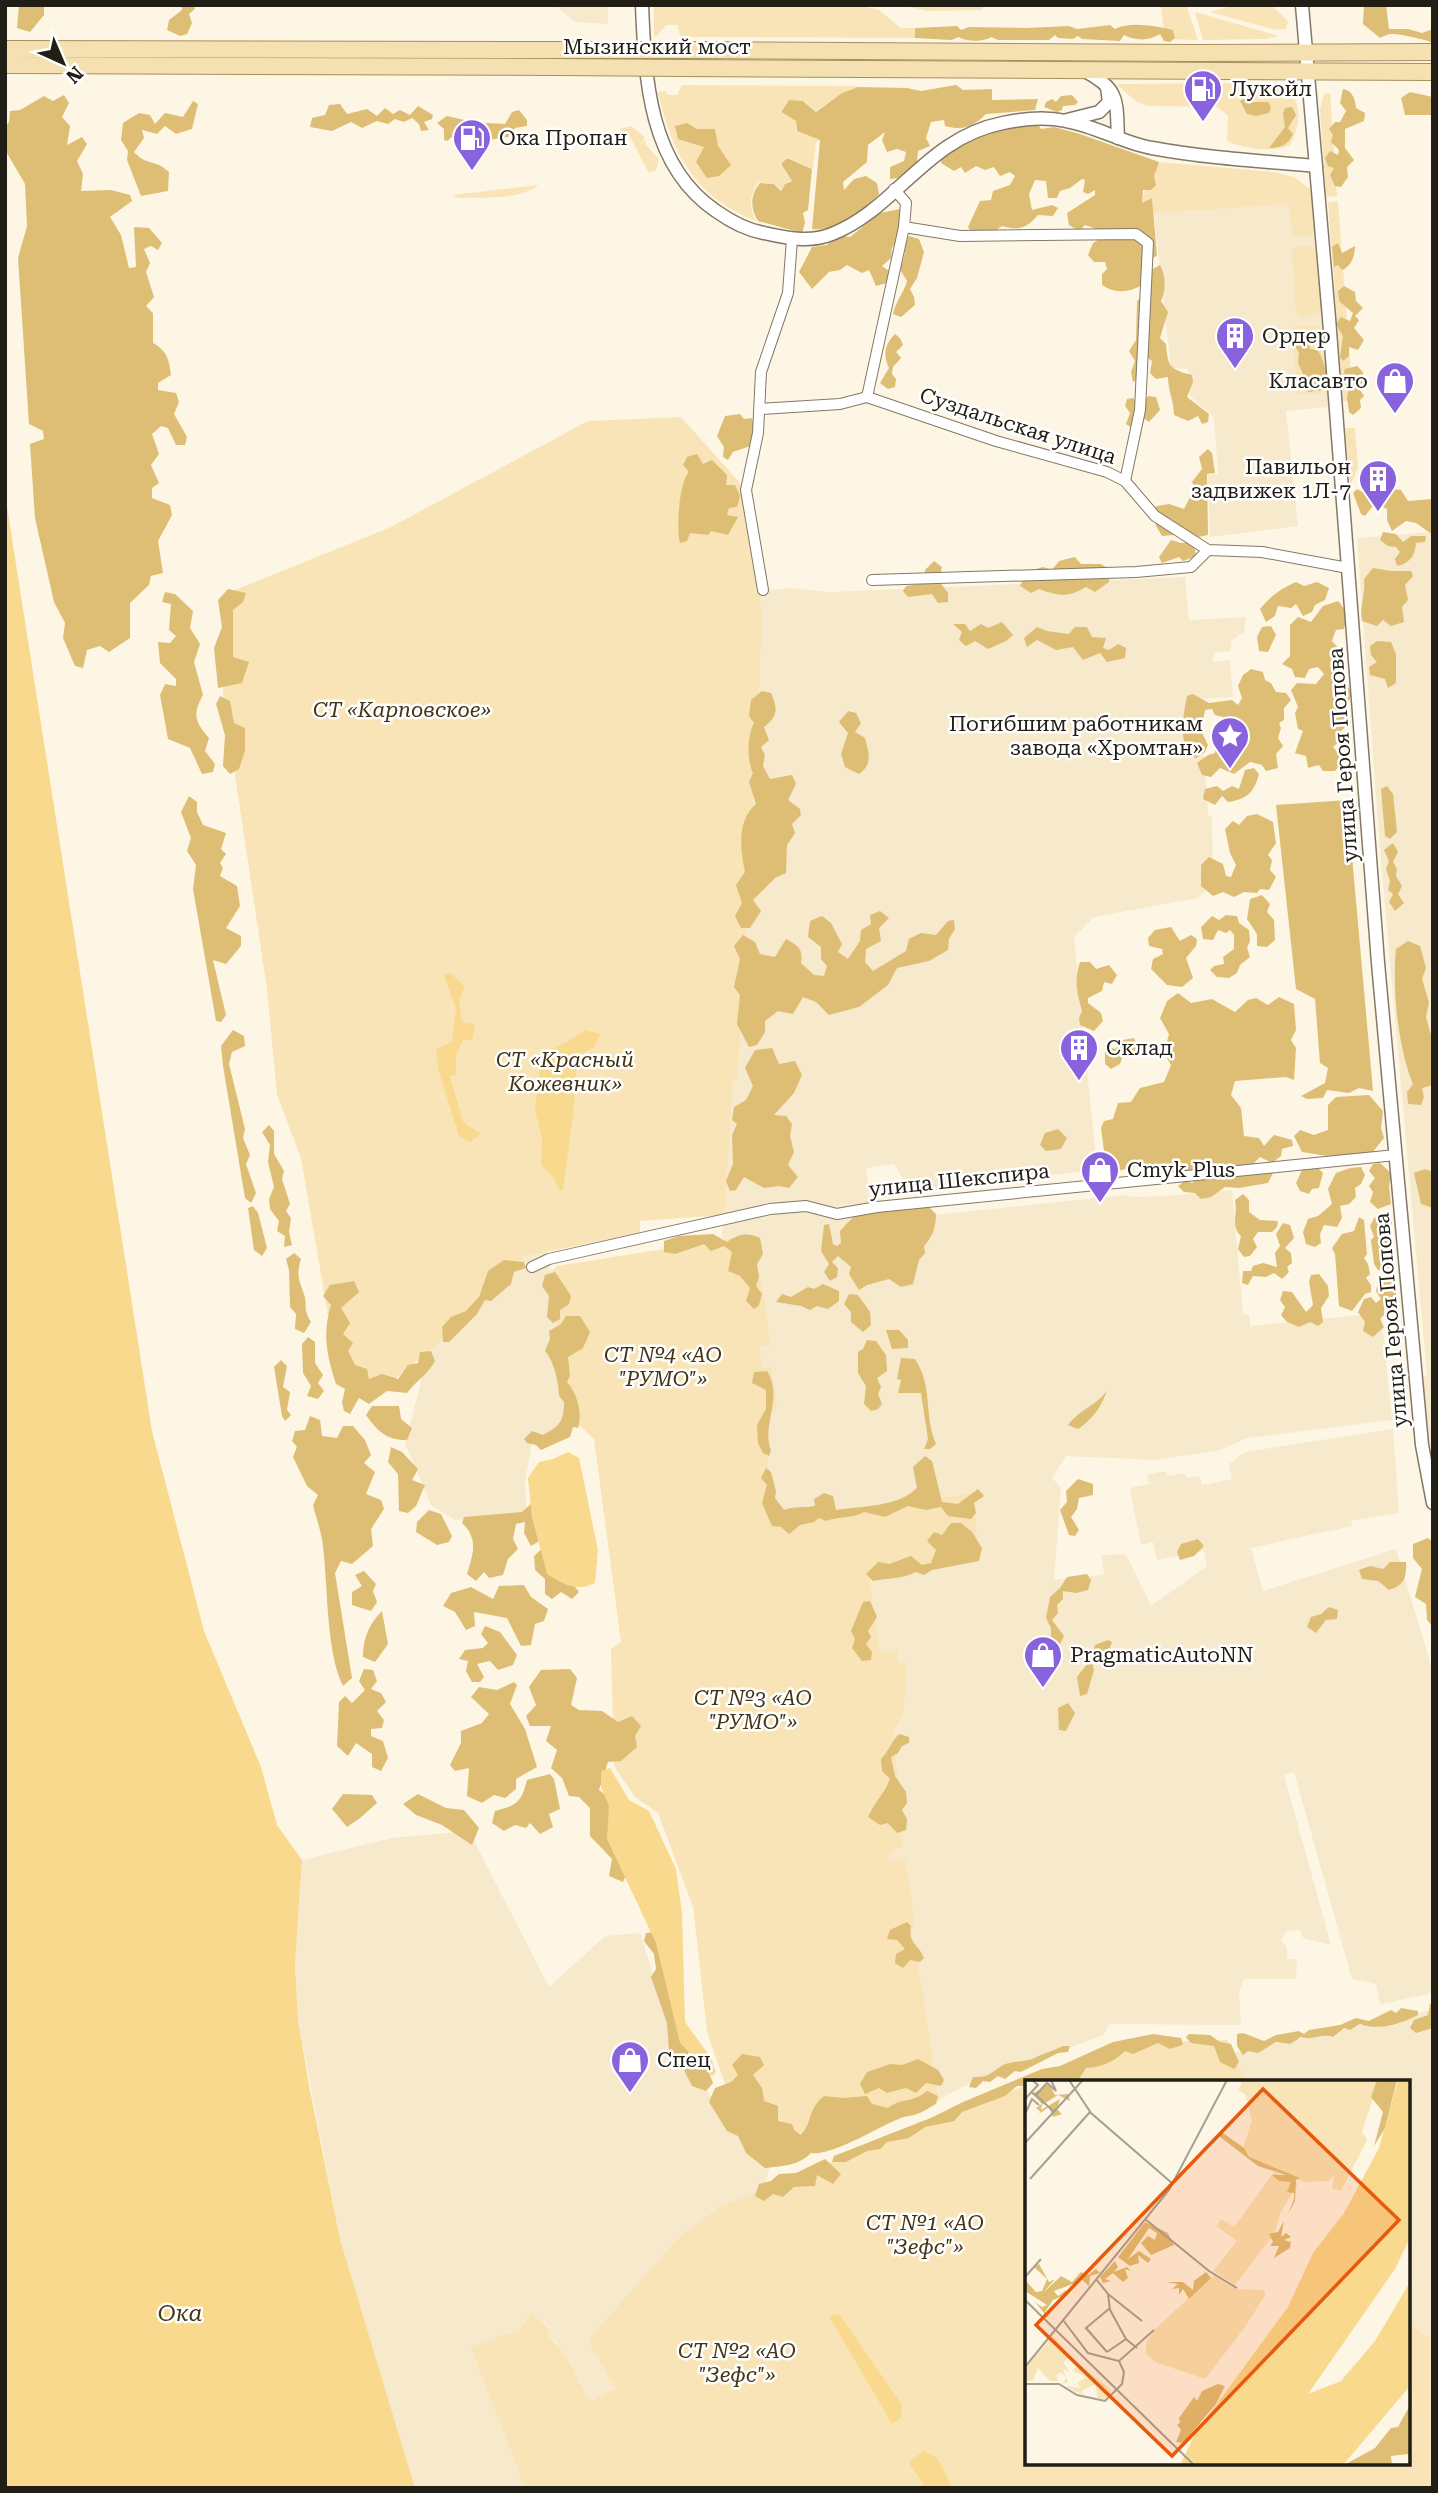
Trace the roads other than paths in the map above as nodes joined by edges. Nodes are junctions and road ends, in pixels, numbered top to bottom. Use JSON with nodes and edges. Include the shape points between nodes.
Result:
{"nodes":[{"id":1,"x":642,"y":5,"type":"edge"},
{"id":2,"x":1302,"y":5,"type":"edge"},
{"id":3,"x":5,"y":49,"type":"edge"},
{"id":4,"x":1307,"y":52,"type":"junction"},
{"id":5,"x":1433,"y":52,"type":"edge"},
{"id":6,"x":174,"y":58,"type":"junction"},
{"id":7,"x":5,"y":65,"type":"edge"},
{"id":8,"x":1081,"y":69,"type":"junction"},
{"id":9,"x":1308,"y":70,"type":"junction"},
{"id":10,"x":1433,"y":72,"type":"edge"},
{"id":11,"x":1107,"y":87,"type":"junction"},
{"id":12,"x":1066,"y":121,"type":"junction"},
{"id":13,"x":1118,"y":138,"type":"junction"},
{"id":14,"x":1316,"y":166,"type":"junction"},
{"id":15,"x":894,"y":189,"type":"junction"},
{"id":16,"x":904,"y":227,"type":"junction"},
{"id":17,"x":792,"y":239,"type":"junction"},
{"id":18,"x":867,"y":397,"type":"junction"},
{"id":19,"x":760,"y":409,"type":"junction"},
{"id":20,"x":1125,"y":481,"type":"junction"},
{"id":21,"x":1208,"y":550,"type":"junction"},
{"id":22,"x":1348,"y":568,"type":"junction"},
{"id":23,"x":872,"y":580,"type":"dead end"},
{"id":24,"x":763,"y":590,"type":"dead end"},
{"id":25,"x":1396,"y":1155,"type":"junction"},
{"id":26,"x":532,"y":1267,"type":"dead end"},
{"id":27,"x":1433,"y":1501,"type":"edge"}],
"edges":[{"from":1,"to":17,"type":"street","via":[[648,91],[657,128],[679,177],[726,218],[754,232]]},
{"from":2,"to":4,"type":"street","name":"улица Героя Попова"},
{"from":3,"to":6,"type":"main road","name":"Мызинский мост"},
{"from":4,"to":5,"type":"main road","name":"Мызинский мост"},
{"from":4,"to":6,"type":"main road","name":"Мызинский мост","bridge":true,"via":[[558,50]]},
{"from":4,"to":9,"type":"street","name":"улица Героя Попова"},
{"from":6,"to":7,"type":"main road","name":"Мызинский мост"},
{"from":6,"to":8,"type":"main road","name":"Мызинский мост","bridge":true,"via":[[556,67]]},
{"from":8,"to":9,"type":"main road","name":"Мызинский мост"},
{"from":8,"to":11,"type":"street"},
{"from":9,"to":10,"type":"main road","name":"Мызинский мост"},
{"from":9,"to":14,"type":"street","name":"улица Героя Попова"},
{"from":11,"to":12,"type":"street","via":[[1109,102],[1098,112]]},
{"from":11,"to":13,"type":"street","via":[[1115,96]]},
{"from":12,"to":13,"type":"street"},
{"from":12,"to":15,"type":"street","via":[[1034,119],[987,127],[937,152]]},
{"from":13,"to":14,"type":"street","via":[[1174,152]]},
{"from":14,"to":22,"type":"street","name":"улица Героя Попова"},
{"from":15,"to":16,"type":"street","via":[[906,203]]},
{"from":15,"to":17,"type":"street","via":[[831,235]]},
{"from":16,"to":18,"type":"street"},
{"from":16,"to":20,"type":"street","via":[[960,236],[1136,234],[1148,243],[1140,411]]},
{"from":17,"to":19,"type":"street","via":[[788,293],[761,372]]},
{"from":18,"to":19,"type":"street","via":[[840,404]]},
{"from":18,"to":20,"type":"street","name":"Суздальская улица"},
{"from":19,"to":24,"type":"street","via":[[746,489]]},
{"from":20,"to":21,"type":"street","name":"Суздальская улица","via":[[1155,516]]},
{"from":21,"to":22,"type":"street","via":[[1262,552]]},
{"from":21,"to":23,"type":"street","via":[[1191,567],[1136,572]]},
{"from":22,"to":25,"type":"street","name":"улица Героя Попова"},
{"from":25,"to":26,"type":"street","name":"улица Шекспира","via":[[837,1213],[806,1206],[770,1209],[549,1259]]},
{"from":25,"to":27,"type":"street","name":"улица Героя Попова","via":[[1422,1445]]}]}
